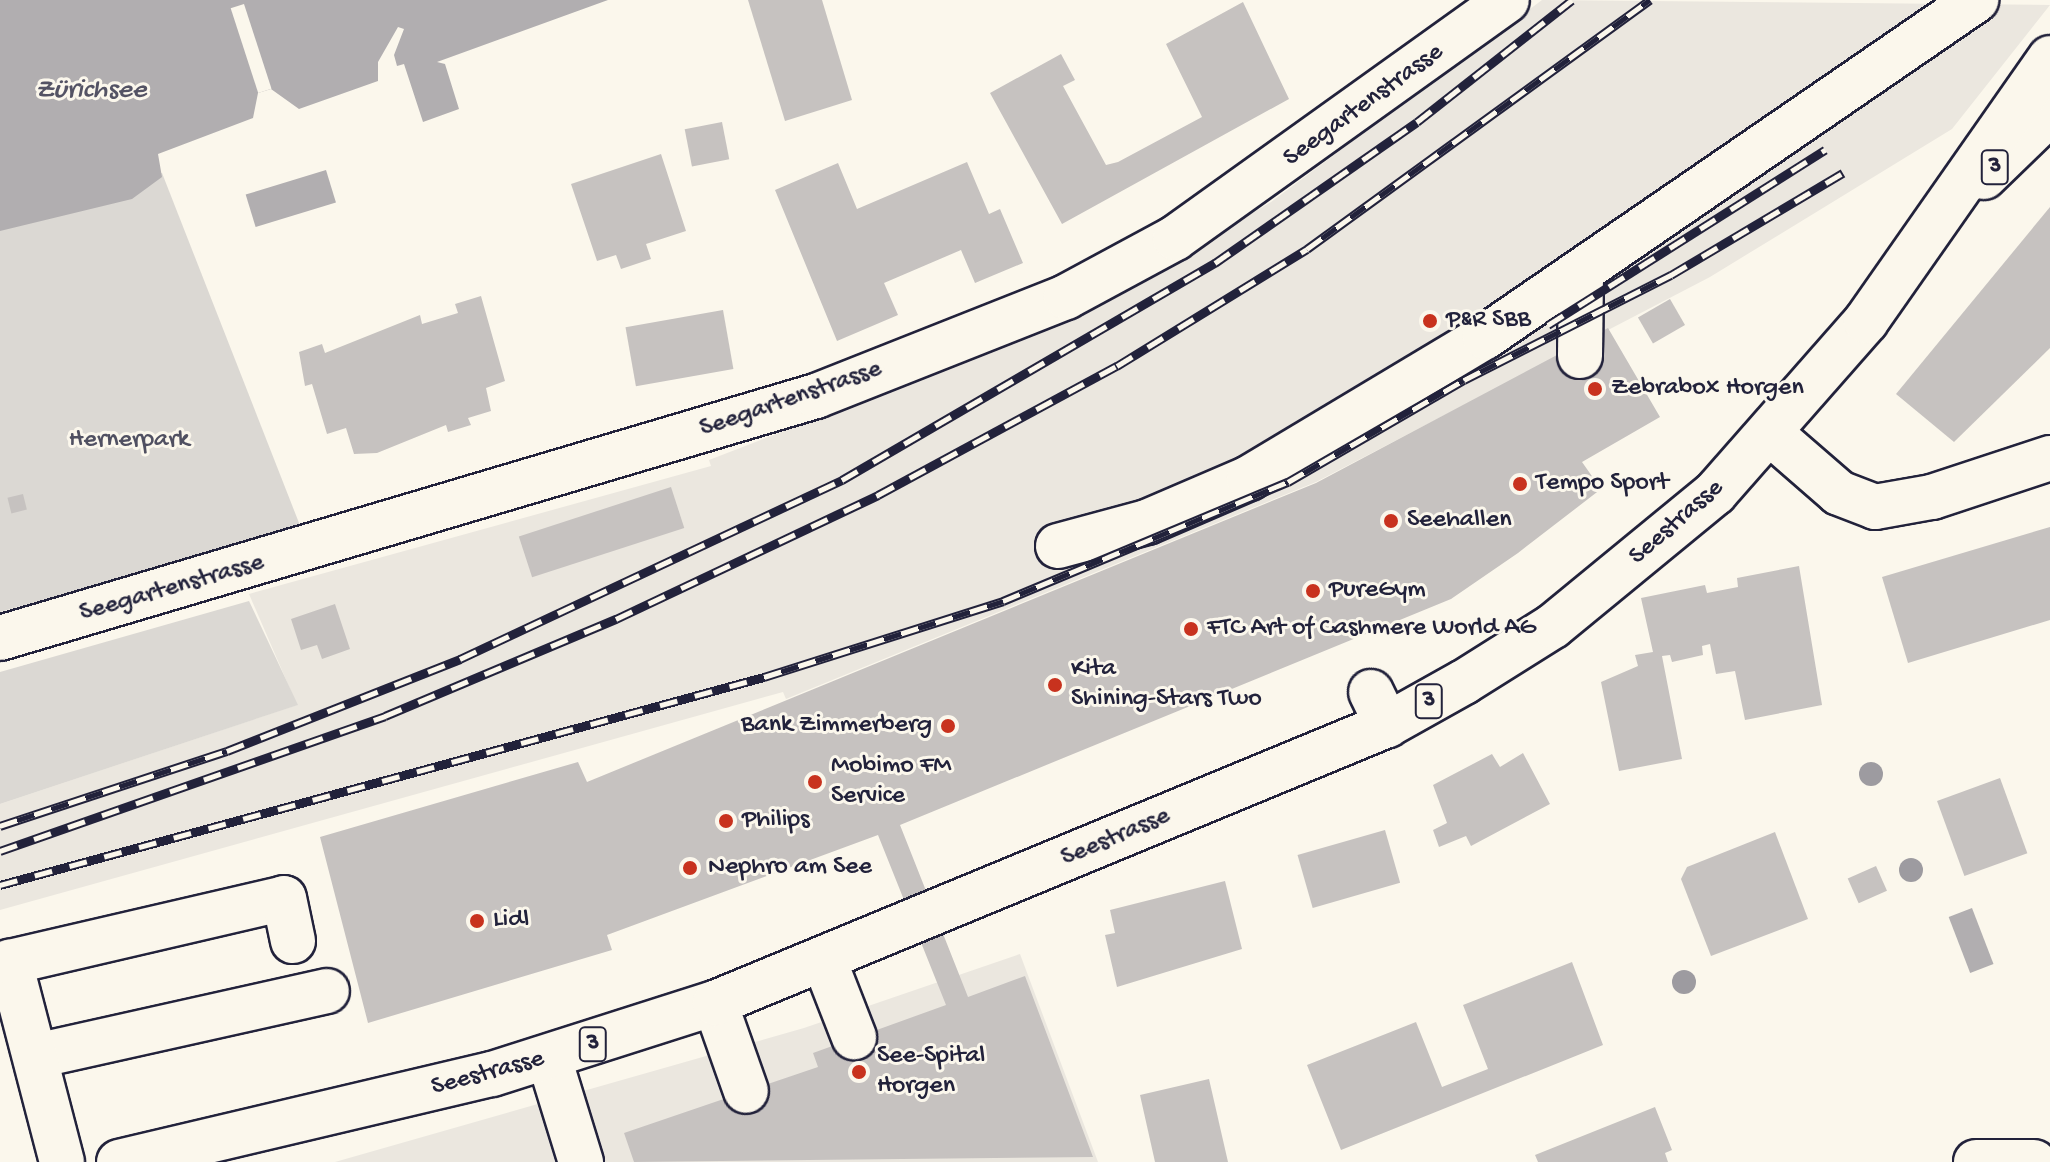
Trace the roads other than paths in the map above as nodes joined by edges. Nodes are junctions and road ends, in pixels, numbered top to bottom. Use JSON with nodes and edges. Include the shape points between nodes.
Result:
{"nodes":[{"id":1,"x":1507,"y":0,"type":"edge"},
{"id":2,"x":1976,"y":0,"type":"edge"},
{"id":3,"x":2050,"y":58,"type":"edge"},
{"id":4,"x":2050,"y":113,"type":"edge"},
{"id":5,"x":1938,"y":219,"type":"junction"},
{"id":6,"x":1581,"y":273,"type":"junction"},
{"id":7,"x":1580,"y":356,"type":"dead end"},
{"id":8,"x":1770,"y":433,"type":"junction"},
{"id":9,"x":2050,"y":458,"type":"edge"},
{"id":10,"x":1058,"y":546,"type":"dead end"},
{"id":11,"x":0,"y":638,"type":"edge"},
{"id":12,"x":293,"y":941,"type":"dead end"},
{"id":13,"x":5,"y":946,"type":"edge"},
{"id":14,"x":824,"y":960,"type":"junction"},
{"id":15,"x":327,"y":991,"type":"dead end"},
{"id":16,"x":715,"y":1003,"type":"junction"},
{"id":17,"x":854,"y":1037,"type":"dead end"},
{"id":18,"x":36,"y":1056,"type":"junction"},
{"id":19,"x":549,"y":1058,"type":"junction"},
{"id":20,"x":746,"y":1091,"type":"dead end"},
{"id":21,"x":173,"y":1156,"type":"edge"},
{"id":22,"x":62,"y":1162,"type":"edge"},
{"id":23,"x":119,"y":1162,"type":"edge"},
{"id":24,"x":581,"y":1162,"type":"edge"},
{"id":25,"x":1976,"y":1162,"type":"edge"},
{"id":26,"x":2034,"y":1162,"type":"edge"}],
"edges":[{"from":1,"to":11,"type":"main road","name":"Seegartenstrasse","via":[[1175,238],[1066,297],[816,396]]},
{"from":2,"to":6,"type":"main road"},
{"from":3,"to":5,"type":"main road","name":"Seestrasse"},
{"from":4,"to":5,"type":"main road","name":"Seestrasse","number":"3"},
{"from":5,"to":8,"type":"main road","name":"Seestrasse","number":"3","via":[[1866,321]]},
{"from":6,"to":7,"type":"main road"},
{"from":6,"to":10,"type":"main road","via":[[1249,478],[1147,522]]},
{"from":8,"to":9,"type":"main road","via":[[1839,493],[1875,507]]},
{"from":8,"to":14,"type":"main road","name":"Seestrasse","number":"3","via":[[1715,493],[1553,626]]},
{"from":12,"to":13,"type":"main road","via":[[284,898]]},
{"from":13,"to":18,"type":"main road"},
{"from":14,"to":16,"type":"main road","name":"Seestrasse","number":"3"},
{"from":14,"to":17,"type":"main road"},
{"from":15,"to":18,"type":"main road"},
{"from":16,"to":19,"type":"main road","name":"Seestrasse","number":"3"},
{"from":16,"to":20,"type":"main road"},
{"from":18,"to":22,"type":"main road"},
{"from":19,"to":21,"type":"main road","name":"Seestrasse","number":"3"},
{"from":19,"to":24,"type":"main road"},
{"from":21,"to":23,"type":"main road","name":"Seestrasse","number":"3"},
{"from":25,"to":26,"type":"main road"}]}
